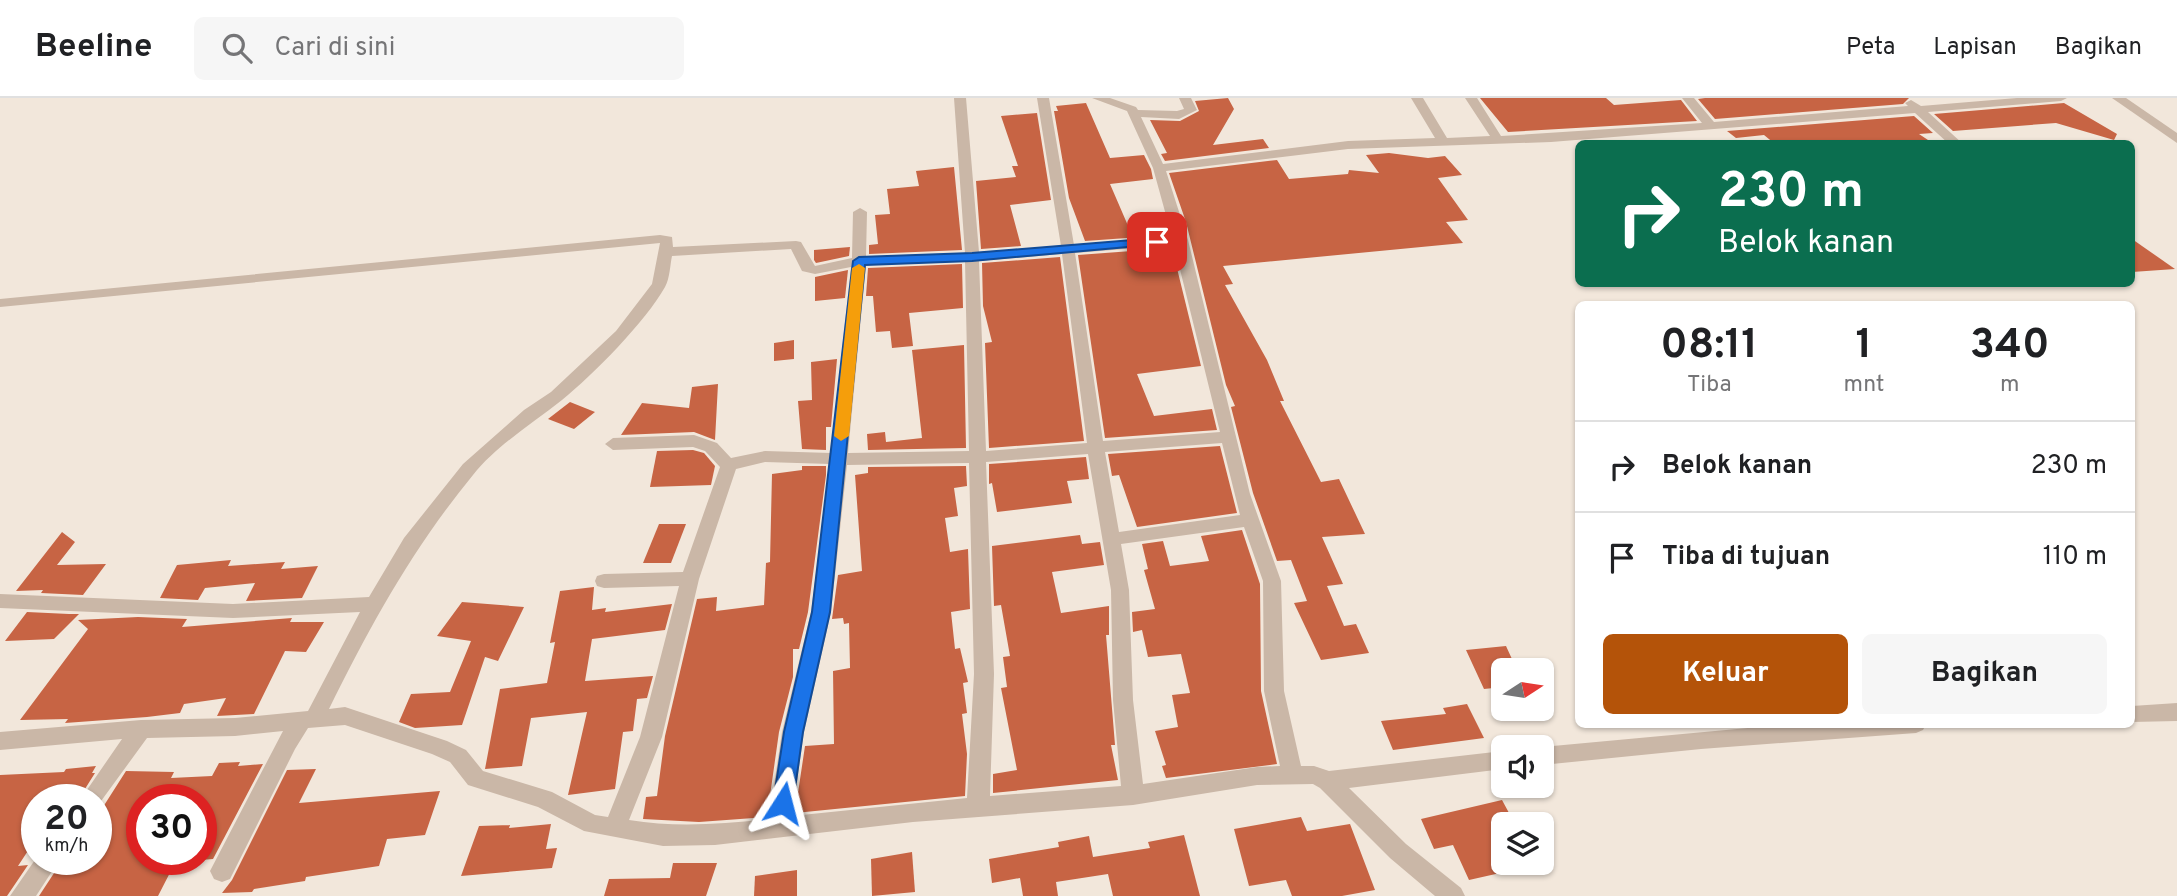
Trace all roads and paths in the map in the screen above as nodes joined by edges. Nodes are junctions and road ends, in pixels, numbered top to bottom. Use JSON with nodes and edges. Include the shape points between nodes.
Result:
{"nodes":[{"id":1,"x":960,"y":98,"type":"edge"},
{"id":2,"x":1043,"y":98,"type":"edge"},
{"id":3,"x":1098,"y":98,"type":"edge"},
{"id":4,"x":1185,"y":98,"type":"edge"},
{"id":5,"x":1417,"y":98,"type":"edge"},
{"id":6,"x":1471,"y":98,"type":"edge"},
{"id":7,"x":1688,"y":98,"type":"edge"},
{"id":8,"x":2061,"y":98,"type":"edge"},
{"id":9,"x":2118,"y":98,"type":"edge"},
{"id":10,"x":1911,"y":103,"type":"edge"},
{"id":11,"x":1132,"y":113,"type":"junction"},
{"id":12,"x":1710,"y":125,"type":"junction"},
{"id":13,"x":2177,"y":139,"type":"edge"},
{"id":14,"x":1498,"y":140,"type":"junction"},
{"id":15,"x":1952,"y":140,"type":"edge"},
{"id":16,"x":1443,"y":141,"type":"junction"},
{"id":17,"x":1159,"y":168,"type":"junction"},
{"id":18,"x":860,"y":212,"type":"dead end"},
{"id":19,"x":1181,"y":240,"type":"junction"},
{"id":20,"x":1068,"y":249,"type":"junction"},
{"id":21,"x":674,"y":252,"type":"junction"},
{"id":22,"x":972,"y":257,"type":"junction"},
{"id":23,"x":859,"y":261,"type":"junction"},
{"id":24,"x":0,"y":303,"type":"edge"},
{"id":25,"x":1229,"y":437,"type":"junction"},
{"id":26,"x":613,"y":444,"type":"dead end"},
{"id":27,"x":1096,"y":449,"type":"junction"},
{"id":28,"x":978,"y":457,"type":"junction"},
{"id":29,"x":839,"y":459,"type":"junction"},
{"id":30,"x":729,"y":466,"type":"junction"},
{"id":31,"x":1252,"y":520,"type":"junction"},
{"id":32,"x":1112,"y":539,"type":"junction"},
{"id":33,"x":690,"y":579,"type":"junction"},
{"id":34,"x":604,"y":581,"type":"dead end"},
{"id":35,"x":0,"y":601,"type":"edge"},
{"id":36,"x":375,"y":604,"type":"junction"},
{"id":37,"x":2177,"y":712,"type":"edge"},
{"id":38,"x":2135,"y":714,"type":"edge"},
{"id":39,"x":321,"y":718,"type":"junction"},
{"id":40,"x":1844,"y":728,"type":"edge"},
{"id":41,"x":141,"y":729,"type":"junction"},
{"id":42,"x":0,"y":741,"type":"edge"},
{"id":43,"x":1554,"y":755,"type":"edge"},
{"id":44,"x":1491,"y":762,"type":"edge"},
{"id":45,"x":1292,"y":774,"type":"junction"},
{"id":46,"x":1328,"y":781,"type":"junction"},
{"id":47,"x":102,"y":784,"type":"edge"},
{"id":48,"x":1133,"y":795,"type":"junction"},
{"id":49,"x":978,"y":809,"type":"junction"},
{"id":50,"x":779,"y":827,"type":"junction"},
{"id":51,"x":615,"y":828,"type":"junction"},
{"id":52,"x":222,"y":871,"type":"dead end"},
{"id":53,"x":38,"y":875,"type":"edge"},
{"id":54,"x":22,"y":896,"type":"edge"},
{"id":55,"x":1453,"y":896,"type":"edge"}],
"edges":[{"from":1,"to":22,"type":"street"},
{"from":2,"to":20,"type":"street"},
{"from":3,"to":11,"type":"street","via":[[1126,106]]},
{"from":4,"to":11,"type":"street","via":[[1191,110],[1183,114]]},
{"from":5,"to":16,"type":"street"},
{"from":6,"to":14,"type":"street"},
{"from":7,"to":12,"type":"street"},
{"from":8,"to":10,"type":"street"},
{"from":9,"to":13,"type":"street"},
{"from":10,"to":12,"type":"street"},
{"from":10,"to":15,"type":"street"},
{"from":11,"to":17,"type":"street"},
{"from":12,"to":14,"type":"street"},
{"from":14,"to":16,"type":"street"},
{"from":16,"to":17,"type":"street","via":[[1348,145]]},
{"from":17,"to":19,"type":"street"},
{"from":18,"to":23,"type":"street"},
{"from":19,"to":20,"type":"street"},
{"from":19,"to":25,"type":"street"},
{"from":20,"to":22,"type":"street"},
{"from":20,"to":27,"type":"street"},
{"from":21,"to":23,"type":"street","via":[[796,245],[810,269]]},
{"from":21,"to":24,"type":"street","via":[[667,240],[660,239]]},
{"from":21,"to":36,"type":"street","via":[[659,285],[621,334],[557,396],[468,468],[410,543]]},
{"from":22,"to":23,"type":"street"},
{"from":22,"to":28,"type":"street"},
{"from":23,"to":29,"type":"street"},
{"from":25,"to":27,"type":"street"},
{"from":25,"to":31,"type":"street","via":[[1241,494]]},
{"from":26,"to":30,"type":"street","via":[[694,441],[711,447]]},
{"from":27,"to":28,"type":"street"},
{"from":27,"to":32,"type":"street"},
{"from":28,"to":29,"type":"street"},
{"from":28,"to":49,"type":"street","via":[[985,674]]},
{"from":29,"to":30,"type":"street","via":[[766,457],[738,460]]},
{"from":29,"to":50,"type":"street","via":[[821,612],[793,732]]},
{"from":30,"to":33,"type":"street"},
{"from":31,"to":32,"type":"street"},
{"from":31,"to":45,"type":"street","via":[[1272,581],[1274,691]]},
{"from":32,"to":48,"type":"street","via":[[1120,590]]},
{"from":33,"to":34,"type":"street"},
{"from":33,"to":51,"type":"street","via":[[651,737]]},
{"from":35,"to":36,"type":"street","via":[[233,611]]},
{"from":36,"to":39,"type":"street","via":[[349,646]]},
{"from":37,"to":38,"type":"street"},
{"from":39,"to":41,"type":"street","via":[[235,727]]},
{"from":39,"to":51,"type":"street","via":[[439,747],[458,756],[476,778],[544,799],[592,824]]},
{"from":39,"to":52,"type":"street","via":[[287,743]]},
{"from":40,"to":43,"type":"street"},
{"from":41,"to":42,"type":"street"},
{"from":41,"to":47,"type":"street"},
{"from":44,"to":46,"type":"street"},
{"from":45,"to":46,"type":"street"},
{"from":45,"to":48,"type":"street"},
{"from":46,"to":55,"type":"street","via":[[1398,851]]},
{"from":48,"to":49,"type":"street"},
{"from":49,"to":50,"type":"street"},
{"from":50,"to":51,"type":"street","via":[[685,836]]},
{"from":53,"to":54,"type":"street"}]}
